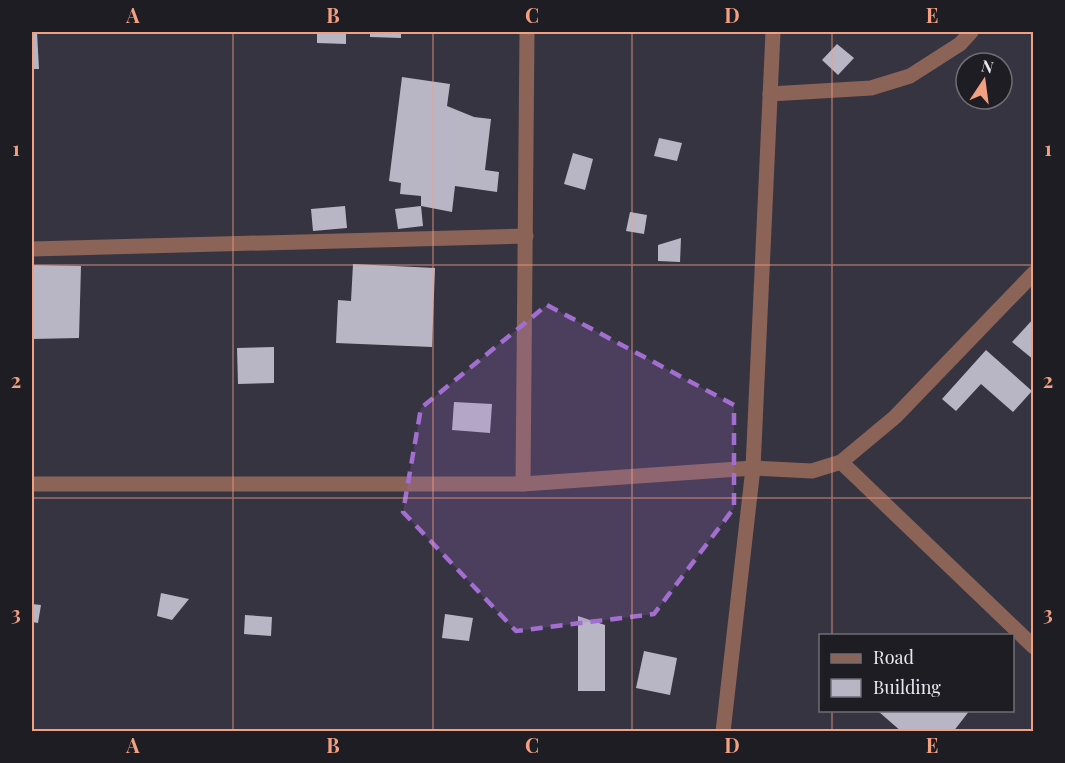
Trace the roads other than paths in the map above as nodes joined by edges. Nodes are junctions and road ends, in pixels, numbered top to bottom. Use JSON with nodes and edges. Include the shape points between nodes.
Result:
{"nodes":[{"id":1,"x":526,"y":32,"type":"edge"},
{"id":2,"x":773,"y":32,"type":"edge"},
{"id":3,"x":971,"y":32,"type":"edge"},
{"id":4,"x":770,"y":94,"type":"junction"},
{"id":5,"x":526,"y":236,"type":"junction"},
{"id":6,"x":32,"y":249,"type":"edge"},
{"id":7,"x":1034,"y":273,"type":"edge"},
{"id":8,"x":841,"y":462,"type":"junction"},
{"id":9,"x":753,"y":468,"type":"junction"},
{"id":10,"x":32,"y":484,"type":"edge"},
{"id":11,"x":523,"y":484,"type":"junction"},
{"id":12,"x":1034,"y":647,"type":"edge"},
{"id":13,"x":723,"y":732,"type":"edge"}],
"edges":[{"from":1,"to":5,"type":"street"},
{"from":2,"to":4,"type":"street"},
{"from":3,"to":4,"type":"street","via":[[960,44],[910,76],[881,85]]},
{"from":4,"to":9,"type":"street"},
{"from":5,"to":6,"type":"street"},
{"from":5,"to":11,"type":"street"},
{"from":7,"to":8,"type":"street","via":[[895,417]]},
{"from":8,"to":9,"type":"street","via":[[812,471]]},
{"from":8,"to":12,"type":"street"},
{"from":9,"to":11,"type":"street"},
{"from":9,"to":13,"type":"street"},
{"from":10,"to":11,"type":"street"}]}
